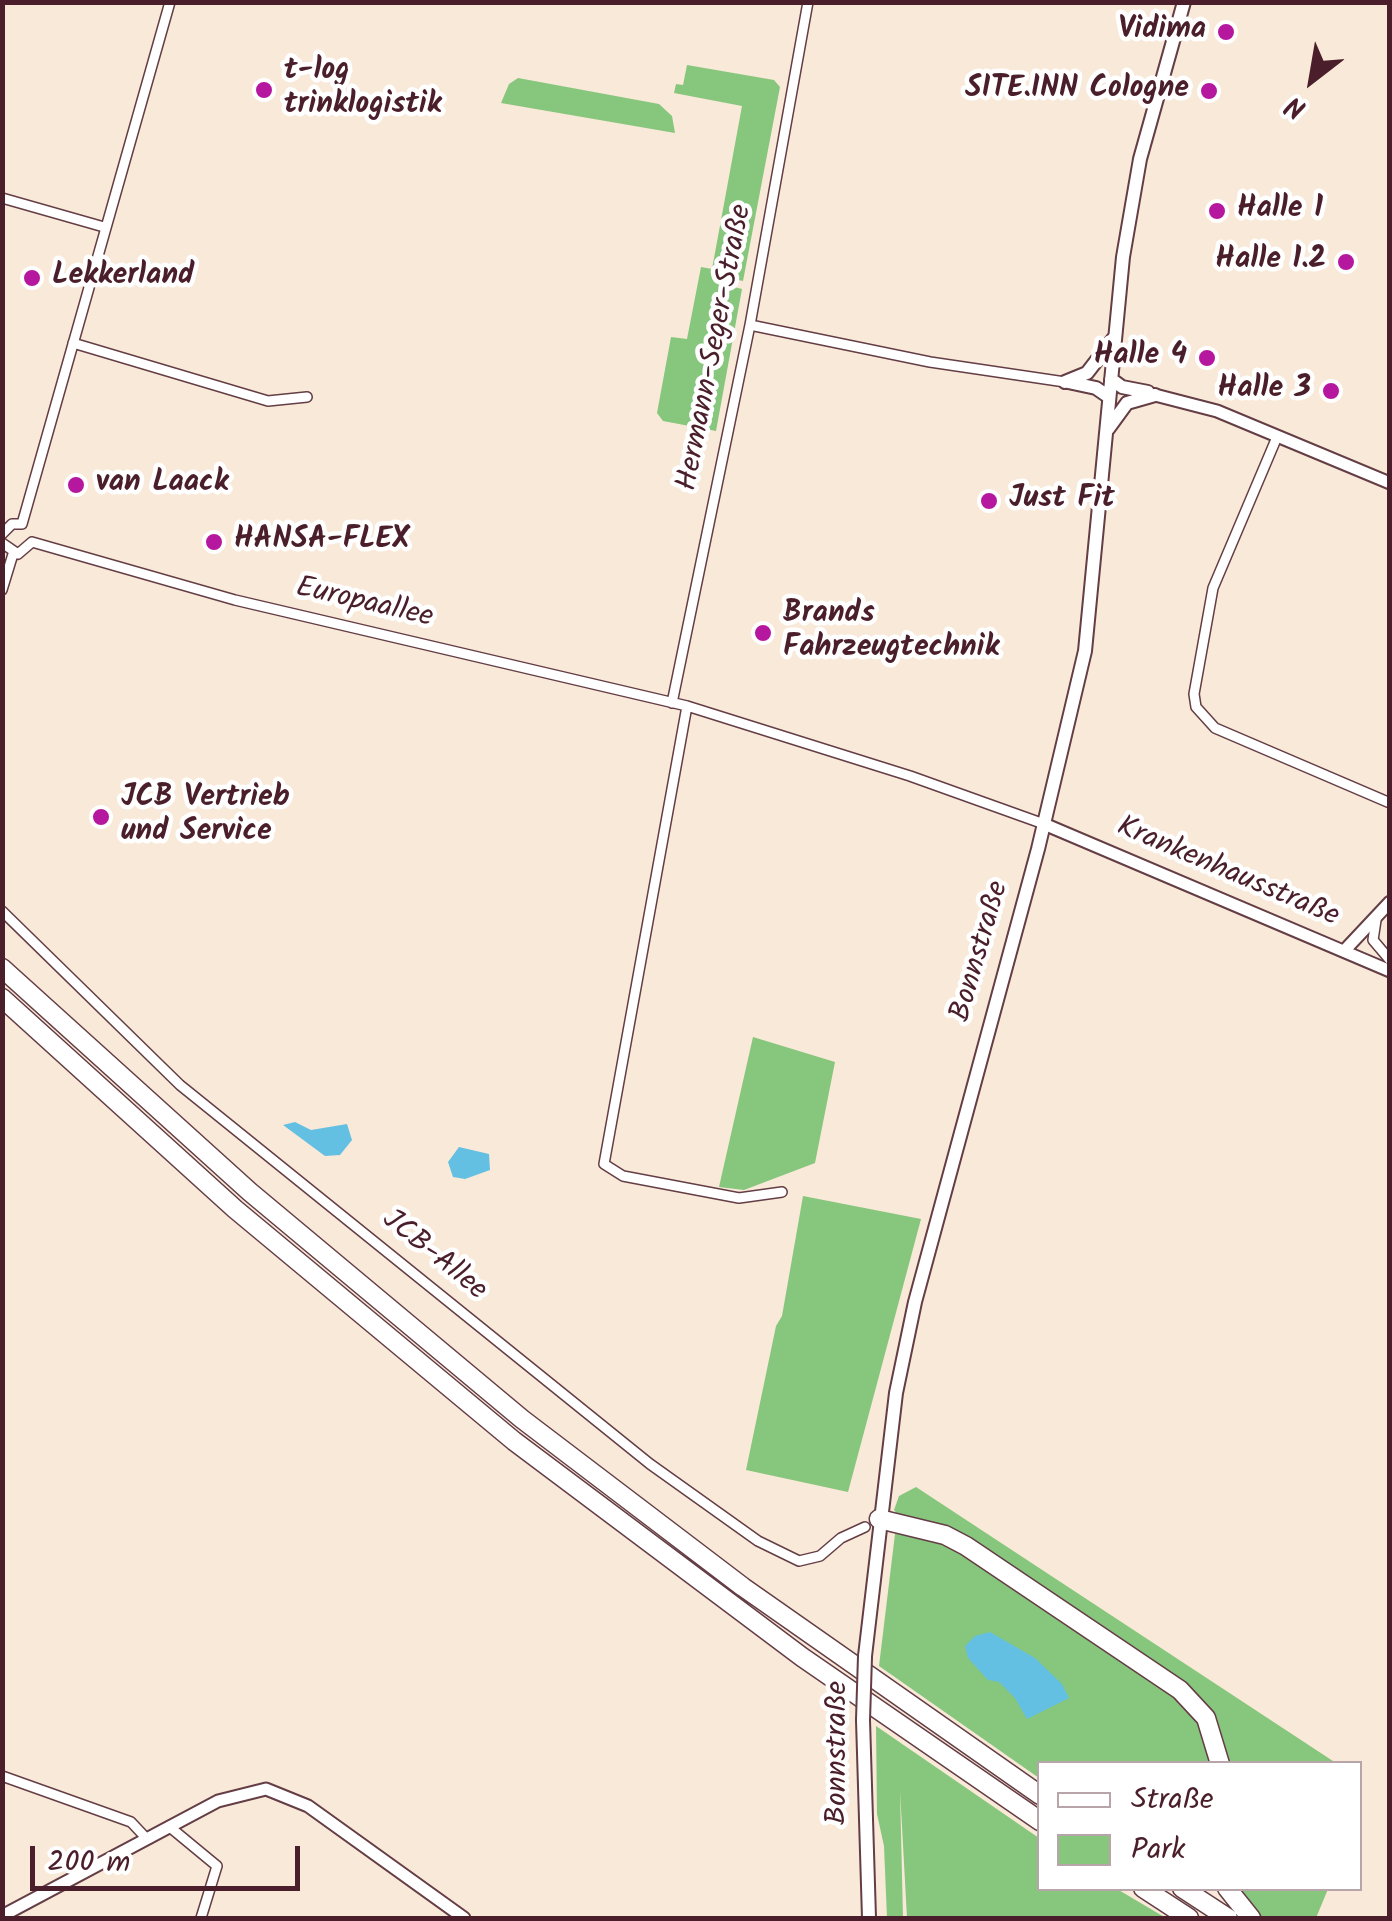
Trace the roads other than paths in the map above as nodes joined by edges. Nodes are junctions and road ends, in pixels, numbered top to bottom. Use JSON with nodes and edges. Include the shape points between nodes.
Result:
{"nodes":[{"id":1,"x":170,"y":2,"type":"edge"},
{"id":2,"x":808,"y":2,"type":"edge"},
{"id":3,"x":1184,"y":2,"type":"edge"},
{"id":4,"x":2,"y":198,"type":"edge"},
{"id":5,"x":104,"y":227,"type":"junction"},
{"id":6,"x":750,"y":325,"type":"junction"},
{"id":7,"x":1115,"y":336,"type":"junction"},
{"id":8,"x":72,"y":343,"type":"junction"},
{"id":9,"x":1111,"y":379,"type":"junction"},
{"id":10,"x":1065,"y":382,"type":"junction"},
{"id":11,"x":1155,"y":395,"type":"junction"},
{"id":12,"x":307,"y":397,"type":"dead end"},
{"id":13,"x":1109,"y":397,"type":"junction"},
{"id":14,"x":1106,"y":431,"type":"junction"},
{"id":15,"x":1278,"y":437,"type":"junction"},
{"id":16,"x":1390,"y":483,"type":"edge"},
{"id":17,"x":22,"y":524,"type":"junction"},
{"id":18,"x":2,"y":534,"type":"edge"},
{"id":19,"x":32,"y":542,"type":"junction"},
{"id":20,"x":2,"y":543,"type":"edge"},
{"id":21,"x":13,"y":554,"type":"junction"},
{"id":22,"x":2,"y":590,"type":"edge"},
{"id":23,"x":672,"y":703,"type":"junction"},
{"id":24,"x":686,"y":706,"type":"junction"},
{"id":25,"x":1390,"y":803,"type":"edge"},
{"id":26,"x":1044,"y":824,"type":"junction"},
{"id":27,"x":1386,"y":906,"type":"edge"},
{"id":28,"x":2,"y":911,"type":"edge"},
{"id":29,"x":1344,"y":951,"type":"junction"},
{"id":30,"x":1390,"y":960,"type":"edge"},
{"id":31,"x":2,"y":968,"type":"edge"},
{"id":32,"x":1390,"y":971,"type":"edge"},
{"id":33,"x":2,"y":998,"type":"edge"},
{"id":34,"x":782,"y":1192,"type":"dead end"},
{"id":35,"x":872,"y":1523,"type":"junction"},
{"id":36,"x":1219,"y":1761,"type":"edge"},
{"id":37,"x":2,"y":1776,"type":"edge"},
{"id":38,"x":1037,"y":1793,"type":"edge"},
{"id":39,"x":1037,"y":1819,"type":"edge"},
{"id":40,"x":171,"y":1828,"type":"junction"},
{"id":41,"x":148,"y":1839,"type":"junction"},
{"id":42,"x":1148,"y":1891,"type":"edge"},
{"id":43,"x":1187,"y":1891,"type":"edge"},
{"id":44,"x":1229,"y":1891,"type":"edge"},
{"id":45,"x":2,"y":1916,"type":"edge"},
{"id":46,"x":201,"y":1918,"type":"edge"},
{"id":47,"x":464,"y":1918,"type":"edge"},
{"id":48,"x":868,"y":1918,"type":"edge"},
{"id":49,"x":1190,"y":1918,"type":"edge"},
{"id":50,"x":1228,"y":1918,"type":"edge"},
{"id":51,"x":1251,"y":1918,"type":"edge"}],
"edges":[{"from":1,"to":5,"type":"street"},
{"from":2,"to":6,"type":"street","name":"Hermann-Seger-Straße"},
{"from":3,"to":7,"type":"main road","name":"Bonnstraße","via":[[1140,159]]},
{"from":4,"to":5,"type":"street"},
{"from":5,"to":8,"type":"street"},
{"from":6,"to":10,"type":"street"},
{"from":6,"to":23,"type":"street","name":"Hermann-Seger-Straße"},
{"from":7,"to":9,"type":"main road","name":"Bonnstraße"},
{"from":7,"to":10,"type":"main road","via":[[1087,372]]},
{"from":8,"to":12,"type":"street","via":[[268,400]]},
{"from":8,"to":17,"type":"street"},
{"from":9,"to":11,"type":"main road"},
{"from":9,"to":13,"type":"main road","name":"Bonnstraße"},
{"from":10,"to":13,"type":"main road"},
{"from":11,"to":14,"type":"main road","via":[[1127,404]]},
{"from":11,"to":15,"type":"street"},
{"from":13,"to":14,"type":"main road","name":"Bonnstraße"},
{"from":14,"to":26,"type":"main road","name":"Bonnstraße","via":[[1085,651]]},
{"from":15,"to":16,"type":"street"},
{"from":15,"to":25,"type":"street","via":[[1212,588],[1196,708],[1215,728]]},
{"from":17,"to":18,"type":"street"},
{"from":17,"to":19,"type":"street"},
{"from":19,"to":21,"type":"street"},
{"from":19,"to":23,"type":"street","name":"Europaallee","via":[[226,598]]},
{"from":20,"to":21,"type":"street"},
{"from":21,"to":22,"type":"street"},
{"from":23,"to":24,"type":"street","name":"Europaallee"},
{"from":24,"to":26,"type":"street","name":"Europaallee"},
{"from":24,"to":34,"type":"street","via":[[604,1164],[623,1176],[739,1198]]},
{"from":26,"to":29,"type":"street","name":"Krankenhausstraße"},
{"from":26,"to":35,"type":"main road","name":"Bonnstraße","via":[[915,1302]]},
{"from":27,"to":29,"type":"street"},
{"from":27,"to":30,"type":"street","name":"Krankenhausstraße","via":[[1372,935]]},
{"from":28,"to":35,"type":"street","name":"JCB-Allee","via":[[180,1085],[650,1464],[758,1542],[798,1561],[820,1556]]},
{"from":29,"to":32,"type":"street","name":"Krankenhausstraße"},
{"from":31,"to":38,"type":"highway","via":[[250,1192],[522,1418],[787,1620]]},
{"from":33,"to":39,"type":"highway","via":[[235,1209],[514,1440],[802,1657]]},
{"from":35,"to":36,"type":"highway","via":[[945,1534],[1180,1690],[1206,1718]]},
{"from":35,"to":48,"type":"main road","name":"Bonnstraße","bridge":true,"via":[[863,1720]]},
{"from":37,"to":41,"type":"street","via":[[132,1822]]},
{"from":40,"to":41,"type":"street"},
{"from":40,"to":46,"type":"street","via":[[217,1866]]},
{"from":40,"to":47,"type":"street","via":[[237,1793],[278,1790]]},
{"from":41,"to":45,"type":"street"},
{"from":42,"to":49,"type":"highway"},
{"from":43,"to":50,"type":"highway"},
{"from":44,"to":51,"type":"highway"}]}
